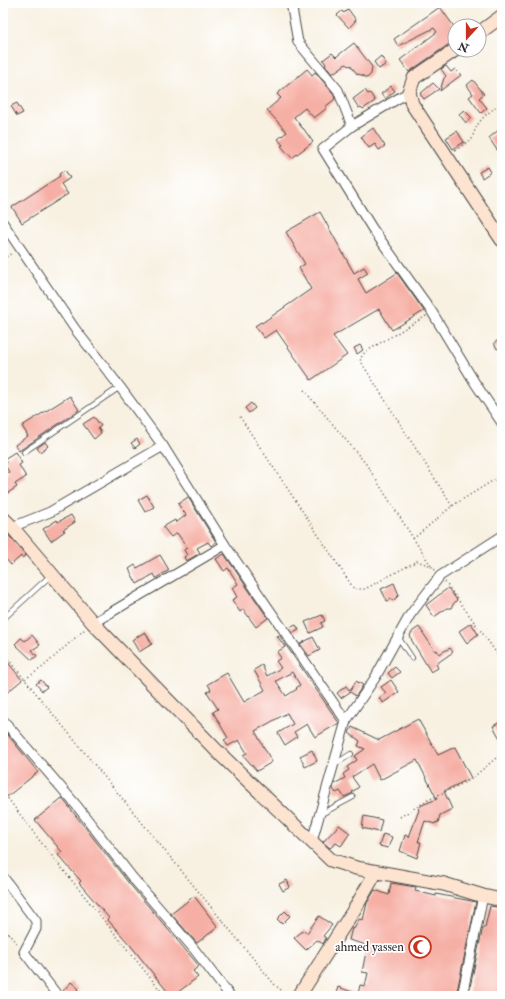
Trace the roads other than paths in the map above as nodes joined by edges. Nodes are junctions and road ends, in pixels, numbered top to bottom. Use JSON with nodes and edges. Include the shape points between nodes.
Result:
{"nodes":[{"id":1,"x":291,"y":3,"type":"edge"},
{"id":2,"x":502,"y":16,"type":"edge"},
{"id":3,"x":487,"y":27,"type":"edge"},
{"id":4,"x":447,"y":55,"type":"edge"},
{"id":5,"x":408,"y":92,"type":"junction"},
{"id":6,"x":352,"y":126,"type":"junction"},
{"id":7,"x":3,"y":223,"type":"edge"},
{"id":8,"x":502,"y":240,"type":"edge"},
{"id":9,"x":120,"y":387,"type":"junction"},
{"id":10,"x":502,"y":423,"type":"edge"},
{"id":11,"x":163,"y":446,"type":"junction"},
{"id":12,"x":24,"y":452,"type":"dead end"},
{"id":13,"x":7,"y":522,"type":"edge"},
{"id":14,"x":502,"y":536,"type":"edge"},
{"id":15,"x":225,"y":545,"type":"junction"},
{"id":16,"x":52,"y":574,"type":"junction"},
{"id":17,"x":3,"y":620,"type":"edge"},
{"id":18,"x":93,"y":623,"type":"junction"},
{"id":19,"x":398,"y":637,"type":"junction"},
{"id":20,"x":412,"y":658,"type":"dead end"},
{"id":21,"x":3,"y":720,"type":"edge"},
{"id":22,"x":346,"y":721,"type":"junction"},
{"id":23,"x":351,"y":754,"type":"dead end"},
{"id":24,"x":333,"y":766,"type":"junction"},
{"id":25,"x":353,"y":797,"type":"dead end"},
{"id":26,"x":319,"y":815,"type":"junction"},
{"id":27,"x":312,"y":841,"type":"junction"},
{"id":28,"x":376,"y":872,"type":"junction"},
{"id":29,"x":3,"y":877,"type":"edge"},
{"id":30,"x":483,"y":896,"type":"junction"},
{"id":31,"x":502,"y":900,"type":"edge"},
{"id":32,"x":58,"y":996,"type":"edge"},
{"id":33,"x":230,"y":996,"type":"edge"},
{"id":34,"x":299,"y":996,"type":"edge"},
{"id":35,"x":462,"y":996,"type":"edge"}],
"edges":[{"from":1,"to":6,"type":"street","via":[[298,42],[338,90]]},
{"from":2,"to":3,"type":"street"},
{"from":4,"to":5,"type":"street","via":[[414,78]]},
{"from":5,"to":6,"type":"street"},
{"from":5,"to":8,"type":"street","via":[[412,104]]},
{"from":6,"to":10,"type":"street","via":[[323,149],[372,228],[432,312]]},
{"from":7,"to":9,"type":"street","via":[[75,329]]},
{"from":9,"to":11,"type":"street"},
{"from":9,"to":12,"type":"lane"},
{"from":11,"to":13,"type":"street","via":[[50,512]]},
{"from":11,"to":15,"type":"street"},
{"from":13,"to":16,"type":"street"},
{"from":14,"to":19,"type":"street","via":[[440,576],[410,615]]},
{"from":15,"to":18,"type":"street"},
{"from":15,"to":22,"type":"street"},
{"from":16,"to":17,"type":"lane"},
{"from":16,"to":18,"type":"street"},
{"from":18,"to":27,"type":"street","via":[[219,753]]},
{"from":19,"to":20,"type":"lane"},
{"from":19,"to":22,"type":"street","via":[[375,678]]},
{"from":21,"to":33,"type":"street","via":[[77,806]]},
{"from":22,"to":24,"type":"street"},
{"from":23,"to":24,"type":"lane"},
{"from":24,"to":26,"type":"street"},
{"from":25,"to":26,"type":"lane"},
{"from":26,"to":27,"type":"street"},
{"from":27,"to":28,"type":"street","via":[[331,860]]},
{"from":28,"to":30,"type":"street","via":[[444,884]]},
{"from":28,"to":34,"type":"street"},
{"from":29,"to":32,"type":"street","via":[[36,921],[36,929],[24,952]]},
{"from":30,"to":31,"type":"street"},
{"from":30,"to":35,"type":"street"}]}
